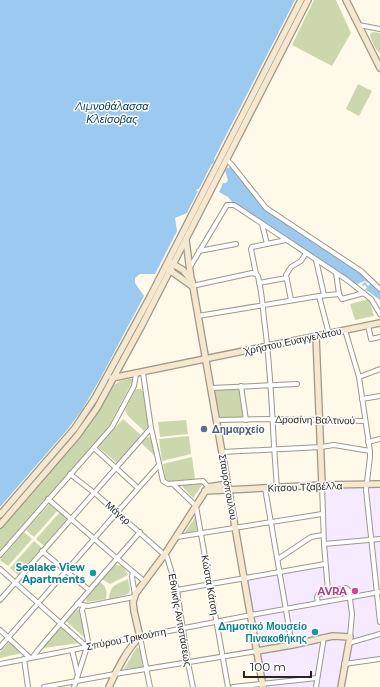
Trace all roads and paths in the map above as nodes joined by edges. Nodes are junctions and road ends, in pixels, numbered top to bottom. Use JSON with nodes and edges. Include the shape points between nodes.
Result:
{"nodes":[{"id":1,"x":301,"y":0,"type":"edge"},
{"id":2,"x":308,"y":0,"type":"edge"},
{"id":3,"x":346,"y":0,"type":"edge"},
{"id":4,"x":358,"y":25,"type":"junction"},
{"id":5,"x":380,"y":29,"type":"edge"},
{"id":6,"x":380,"y":68,"type":"edge"},
{"id":7,"x":226,"y":160,"type":"junction"},
{"id":8,"x":262,"y":224,"type":"junction"},
{"id":9,"x":186,"y":239,"type":"junction"},
{"id":10,"x":286,"y":240,"type":"junction"},
{"id":11,"x":236,"y":244,"type":"dead end"},
{"id":12,"x":267,"y":244,"type":"junction"},
{"id":13,"x":199,"y":251,"type":"junction"},
{"id":14,"x":306,"y":253,"type":"junction"},
{"id":15,"x":316,"y":260,"type":"junction"},
{"id":16,"x":166,"y":264,"type":"junction"},
{"id":17,"x":173,"y":264,"type":"junction"},
{"id":18,"x":190,"y":267,"type":"junction"},
{"id":19,"x":170,"y":271,"type":"junction"},
{"id":20,"x":336,"y":273,"type":"junction"},
{"id":21,"x":256,"y":274,"type":"junction"},
{"id":22,"x":286,"y":278,"type":"junction"},
{"id":23,"x":192,"y":283,"type":"junction"},
{"id":24,"x":259,"y":283,"type":"junction"},
{"id":25,"x":380,"y":289,"type":"edge"},
{"id":26,"x":364,"y":293,"type":"junction"},
{"id":27,"x":339,"y":294,"type":"junction"},
{"id":28,"x":324,"y":295,"type":"junction"},
{"id":29,"x":319,"y":296,"type":"junction"},
{"id":30,"x":291,"y":300,"type":"junction"},
{"id":31,"x":262,"y":305,"type":"junction"},
{"id":32,"x":380,"y":314,"type":"edge"},
{"id":33,"x":198,"y":316,"type":"junction"},
{"id":34,"x":380,"y":323,"type":"edge"},
{"id":35,"x":368,"y":326,"type":"junction"},
{"id":36,"x":345,"y":330,"type":"junction"},
{"id":37,"x":329,"y":334,"type":"junction"},
{"id":38,"x":316,"y":336,"type":"junction"},
{"id":39,"x":380,"y":338,"type":"edge"},
{"id":40,"x":268,"y":346,"type":"junction"},
{"id":41,"x":205,"y":360,"type":"junction"},
{"id":42,"x":380,"y":369,"type":"edge"},
{"id":43,"x":142,"y":372,"type":"junction"},
{"id":44,"x":136,"y":374,"type":"junction"},
{"id":45,"x":359,"y":377,"type":"junction"},
{"id":46,"x":114,"y":378,"type":"junction"},
{"id":47,"x":106,"y":379,"type":"junction"},
{"id":48,"x":297,"y":384,"type":"dead end"},
{"id":49,"x":271,"y":385,"type":"junction"},
{"id":50,"x":241,"y":386,"type":"junction"},
{"id":51,"x":211,"y":388,"type":"junction"},
{"id":52,"x":380,"y":396,"type":"edge"},
{"id":53,"x":362,"y":399,"type":"junction"},
{"id":54,"x":273,"y":419,"type":"junction"},
{"id":55,"x":217,"y":420,"type":"junction"},
{"id":56,"x":246,"y":420,"type":"junction"},
{"id":57,"x":320,"y":421,"type":"junction"},
{"id":58,"x":365,"y":421,"type":"junction"},
{"id":59,"x":152,"y":428,"type":"junction"},
{"id":60,"x":380,"y":440,"type":"edge"},
{"id":61,"x":368,"y":442,"type":"junction"},
{"id":62,"x":321,"y":447,"type":"junction"},
{"id":63,"x":94,"y":448,"type":"junction"},
{"id":64,"x":274,"y":449,"type":"junction"},
{"id":65,"x":370,"y":451,"type":"junction"},
{"id":66,"x":222,"y":452,"type":"junction"},
{"id":67,"x":54,"y":457,"type":"junction"},
{"id":68,"x":159,"y":465,"type":"junction"},
{"id":69,"x":116,"y":468,"type":"junction"},
{"id":70,"x":70,"y":474,"type":"junction"},
{"id":71,"x":173,"y":484,"type":"junction"},
{"id":72,"x":380,"y":484,"type":"edge"},
{"id":73,"x":322,"y":485,"type":"junction"},
{"id":74,"x":366,"y":485,"type":"junction"},
{"id":75,"x":229,"y":487,"type":"junction"},
{"id":76,"x":138,"y":488,"type":"junction"},
{"id":77,"x":265,"y":488,"type":"junction"},
{"id":78,"x":277,"y":488,"type":"junction"},
{"id":79,"x":206,"y":489,"type":"junction"},
{"id":80,"x":94,"y":492,"type":"junction"},
{"id":81,"x":48,"y":499,"type":"junction"},
{"id":82,"x":196,"y":506,"type":"junction"},
{"id":83,"x":117,"y":512,"type":"junction"},
{"id":84,"x":322,"y":514,"type":"junction"},
{"id":85,"x":0,"y":515,"type":"edge"},
{"id":86,"x":71,"y":518,"type":"junction"},
{"id":87,"x":271,"y":521,"type":"junction"},
{"id":88,"x":0,"y":525,"type":"edge"},
{"id":89,"x":235,"y":527,"type":"junction"},
{"id":90,"x":140,"y":532,"type":"junction"},
{"id":91,"x":200,"y":532,"type":"junction"},
{"id":92,"x":323,"y":535,"type":"junction"},
{"id":93,"x":177,"y":537,"type":"junction"},
{"id":94,"x":94,"y":538,"type":"junction"},
{"id":95,"x":380,"y":539,"type":"edge"},
{"id":96,"x":372,"y":540,"type":"junction"},
{"id":97,"x":324,"y":544,"type":"junction"},
{"id":98,"x":42,"y":551,"type":"junction"},
{"id":99,"x":165,"y":554,"type":"junction"},
{"id":100,"x":0,"y":555,"type":"edge"},
{"id":101,"x":117,"y":558,"type":"junction"},
{"id":102,"x":278,"y":559,"type":"junction"},
{"id":103,"x":325,"y":564,"type":"junction"},
{"id":104,"x":0,"y":569,"type":"edge"},
{"id":105,"x":66,"y":571,"type":"junction"},
{"id":106,"x":280,"y":571,"type":"junction"},
{"id":107,"x":133,"y":572,"type":"junction"},
{"id":108,"x":245,"y":578,"type":"junction"},
{"id":109,"x":144,"y":581,"type":"junction"},
{"id":110,"x":16,"y":583,"type":"junction"},
{"id":111,"x":210,"y":584,"type":"junction"},
{"id":112,"x":89,"y":590,"type":"junction"},
{"id":113,"x":177,"y":590,"type":"junction"},
{"id":114,"x":328,"y":591,"type":"junction"},
{"id":115,"x":378,"y":592,"type":"edge"},
{"id":116,"x":135,"y":596,"type":"junction"},
{"id":117,"x":350,"y":597,"type":"junction"},
{"id":118,"x":0,"y":600,"type":"edge"},
{"id":119,"x":38,"y":603,"type":"junction"},
{"id":120,"x":318,"y":603,"type":"junction"},
{"id":121,"x":77,"y":604,"type":"junction"},
{"id":122,"x":84,"y":606,"type":"junction"},
{"id":123,"x":287,"y":608,"type":"junction"},
{"id":124,"x":251,"y":615,"type":"junction"},
{"id":125,"x":216,"y":622,"type":"junction"},
{"id":126,"x":380,"y":622,"type":"edge"},
{"id":127,"x":61,"y":623,"type":"junction"},
{"id":128,"x":182,"y":628,"type":"junction"},
{"id":129,"x":0,"y":630,"type":"edge"},
{"id":130,"x":380,"y":634,"type":"edge"},
{"id":131,"x":8,"y":637,"type":"junction"},
{"id":132,"x":140,"y":637,"type":"junction"},
{"id":133,"x":324,"y":637,"type":"junction"},
{"id":134,"x":349,"y":640,"type":"junction"},
{"id":135,"x":292,"y":645,"type":"junction"},
{"id":136,"x":0,"y":647,"type":"edge"},
{"id":137,"x":87,"y":647,"type":"junction"},
{"id":138,"x":72,"y":650,"type":"junction"},
{"id":139,"x":258,"y":651,"type":"junction"},
{"id":140,"x":222,"y":656,"type":"junction"},
{"id":141,"x":32,"y":658,"type":"junction"},
{"id":142,"x":24,"y":659,"type":"junction"},
{"id":143,"x":380,"y":659,"type":"edge"},
{"id":144,"x":188,"y":663,"type":"junction"},
{"id":145,"x":0,"y":664,"type":"edge"},
{"id":146,"x":344,"y":664,"type":"junction"},
{"id":147,"x":146,"y":669,"type":"junction"},
{"id":148,"x":115,"y":674,"type":"junction"},
{"id":149,"x":78,"y":676,"type":"junction"},
{"id":150,"x":317,"y":678,"type":"junction"},
{"id":151,"x":76,"y":681,"type":"junction"},
{"id":152,"x":263,"y":685,"type":"edge"},
{"id":153,"x":28,"y":687,"type":"edge"},
{"id":154,"x":44,"y":687,"type":"edge"},
{"id":155,"x":74,"y":687,"type":"edge"},
{"id":156,"x":109,"y":687,"type":"edge"},
{"id":157,"x":150,"y":687,"type":"edge"},
{"id":158,"x":193,"y":687,"type":"edge"},
{"id":159,"x":228,"y":687,"type":"edge"},
{"id":160,"x":232,"y":687,"type":"edge"},
{"id":161,"x":316,"y":687,"type":"edge"},
{"id":162,"x":341,"y":687,"type":"edge"}],
"edges":[{"from":1,"to":16,"type":"street"},
{"from":2,"to":7,"type":"street"},
{"from":3,"to":4,"type":"street"},
{"from":4,"to":5,"type":"street"},
{"from":4,"to":6,"type":"street"},
{"from":7,"to":9,"type":"street"},
{"from":7,"to":25,"type":"street","via":[[266,208],[361,271]]},
{"from":8,"to":10,"type":"street"},
{"from":8,"to":12,"type":"street"},
{"from":8,"to":13,"type":"street","via":[[234,205],[227,204]]},
{"from":9,"to":17,"type":"street"},
{"from":9,"to":18,"type":"street","name":"Σταυρόπουλου"},
{"from":10,"to":12,"type":"street"},
{"from":10,"to":14,"type":"street"},
{"from":11,"to":13,"type":"street"},
{"from":12,"to":21,"type":"street","via":[[251,249]]},
{"from":13,"to":18,"type":"street"},
{"from":14,"to":15,"type":"street"},
{"from":14,"to":22,"type":"street","via":[[301,261],[287,271]]},
{"from":15,"to":20,"type":"street"},
{"from":15,"to":28,"type":"street"},
{"from":16,"to":17,"type":"street"},
{"from":16,"to":19,"type":"street"},
{"from":16,"to":47,"type":"street"},
{"from":17,"to":19,"type":"street"},
{"from":17,"to":23,"type":"street","via":[[183,270]]},
{"from":18,"to":23,"type":"street","name":"Σταυρόπουλου"},
{"from":19,"to":23,"type":"street"},
{"from":19,"to":46,"type":"street"},
{"from":20,"to":26,"type":"street"},
{"from":20,"to":27,"type":"street"},
{"from":21,"to":23,"type":"street"},
{"from":21,"to":24,"type":"street"},
{"from":22,"to":24,"type":"street"},
{"from":22,"to":30,"type":"street"},
{"from":23,"to":33,"type":"street","name":"Σταυρόπουλου"},
{"from":24,"to":31,"type":"street"},
{"from":26,"to":27,"type":"street","via":[[342,299]]},
{"from":26,"to":32,"type":"street"},
{"from":27,"to":28,"type":"street"},
{"from":28,"to":29,"type":"street"},
{"from":29,"to":30,"type":"street"},
{"from":29,"to":37,"type":"street"},
{"from":30,"to":31,"type":"street"},
{"from":31,"to":33,"type":"street"},
{"from":31,"to":40,"type":"street"},
{"from":33,"to":41,"type":"street","name":"Σταυρόπουλου"},
{"from":34,"to":35,"type":"street","name":"Χρήστου Ευαγγελάτου"},
{"from":35,"to":36,"type":"street","name":"Χρήστου Ευαγγελάτου"},
{"from":35,"to":39,"type":"street","via":[[370,339]]},
{"from":36,"to":37,"type":"street","name":"Χρήστου Ευαγγελάτου"},
{"from":36,"to":45,"type":"street"},
{"from":37,"to":38,"type":"street","name":"Χρήστου Ευαγγελάτου"},
{"from":38,"to":40,"type":"street","name":"Χρήστου Ευαγγελάτου"},
{"from":38,"to":57,"type":"street"},
{"from":40,"to":41,"type":"street","name":"Χρήστου Ευαγγελάτου"},
{"from":40,"to":49,"type":"street"},
{"from":41,"to":43,"type":"street","name":"Χρήστου Ευαγγελάτου"},
{"from":41,"to":51,"type":"street","name":"Σταυρόπουλου"},
{"from":42,"to":45,"type":"street"},
{"from":43,"to":44,"type":"street","name":"Χρήστου Ευαγγελάτου"},
{"from":43,"to":59,"type":"street"},
{"from":44,"to":46,"type":"street","name":"Χρήστου Ευαγγελάτου"},
{"from":44,"to":63,"type":"street","via":[[134,386],[116,420]]},
{"from":45,"to":53,"type":"street"},
{"from":46,"to":47,"type":"street","name":"Χρήστου Ευαγγελάτου"},
{"from":46,"to":67,"type":"street","via":[[92,417]]},
{"from":47,"to":67,"type":"street","via":[[84,416]]},
{"from":48,"to":49,"type":"street"},
{"from":49,"to":50,"type":"street"},
{"from":49,"to":54,"type":"street"},
{"from":50,"to":51,"type":"street"},
{"from":50,"to":56,"type":"street"},
{"from":51,"to":55,"type":"street","name":"Σταυρόπουλου"},
{"from":52,"to":53,"type":"street"},
{"from":53,"to":58,"type":"street"},
{"from":54,"to":56,"type":"street","name":"Δροσίνη Βαλτινού"},
{"from":54,"to":57,"type":"street","name":"Δροσίνη Βαλτινού"},
{"from":54,"to":64,"type":"street"},
{"from":55,"to":56,"type":"street","name":"Δροσίνη Βαλτινού"},
{"from":55,"to":66,"type":"street","name":"Σταυρόπουλου"},
{"from":57,"to":58,"type":"street","name":"Δροσίνη Βαλτινού"},
{"from":57,"to":62,"type":"street"},
{"from":58,"to":61,"type":"street"},
{"from":59,"to":68,"type":"street"},
{"from":59,"to":69,"type":"street"},
{"from":60,"to":61,"type":"street"},
{"from":61,"to":65,"type":"street"},
{"from":62,"to":64,"type":"street"},
{"from":62,"to":65,"type":"street","via":[[334,445]]},
{"from":62,"to":73,"type":"street"},
{"from":63,"to":69,"type":"street"},
{"from":63,"to":70,"type":"street"},
{"from":64,"to":66,"type":"street"},
{"from":64,"to":78,"type":"street"},
{"from":65,"to":74,"type":"street"},
{"from":66,"to":75,"type":"street","name":"Σταυρόπουλου"},
{"from":67,"to":85,"type":"street"},
{"from":67,"to":88,"type":"street"},
{"from":68,"to":71,"type":"street","via":[[163,482]]},
{"from":68,"to":76,"type":"street"},
{"from":69,"to":76,"type":"street"},
{"from":69,"to":80,"type":"street"},
{"from":70,"to":80,"type":"street","name":"Μάγερ"},
{"from":70,"to":81,"type":"street"},
{"from":71,"to":79,"type":"street","via":[[203,481]]},
{"from":71,"to":82,"type":"street"},
{"from":72,"to":74,"type":"street","name":"Κίτσου Τζαβέλλα"},
{"from":73,"to":74,"type":"street","name":"Κίτσου Τζαβέλλα"},
{"from":73,"to":78,"type":"street","name":"Κίτσου Τζαβέλλα"},
{"from":73,"to":84,"type":"street"},
{"from":74,"to":96,"type":"street"},
{"from":75,"to":77,"type":"street","name":"Κίτσου Τζαβέλλα"},
{"from":75,"to":79,"type":"street","name":"Κίτσου Τζαβέλλα"},
{"from":75,"to":89,"type":"street","name":"Σταυρόπουλου"},
{"from":76,"to":83,"type":"street"},
{"from":77,"to":78,"type":"street","name":"Κίτσου Τζαβέλλα"},
{"from":77,"to":87,"type":"street"},
{"from":79,"to":82,"type":"street"},
{"from":80,"to":83,"type":"street","name":"Μάγερ"},
{"from":80,"to":86,"type":"street"},
{"from":81,"to":86,"type":"street"},
{"from":81,"to":100,"type":"street"},
{"from":82,"to":91,"type":"street","name":"Κώστα Κάτση"},
{"from":82,"to":93,"type":"street"},
{"from":83,"to":90,"type":"street","name":"Μάγερ"},
{"from":83,"to":94,"type":"street"},
{"from":84,"to":87,"type":"street"},
{"from":84,"to":92,"type":"street"},
{"from":86,"to":94,"type":"street"},
{"from":86,"to":98,"type":"street"},
{"from":87,"to":89,"type":"street"},
{"from":87,"to":102,"type":"street"},
{"from":89,"to":91,"type":"street"},
{"from":89,"to":108,"type":"street","name":"Σταυρόπουλου"},
{"from":90,"to":99,"type":"street","name":"Μάγερ"},
{"from":90,"to":101,"type":"street"},
{"from":91,"to":93,"type":"street"},
{"from":91,"to":111,"type":"street","name":"Κώστα Κάτση"},
{"from":92,"to":97,"type":"street"},
{"from":92,"to":102,"type":"street","via":[[311,537]]},
{"from":93,"to":99,"type":"street"},
{"from":94,"to":101,"type":"street"},
{"from":94,"to":105,"type":"street"},
{"from":95,"to":96,"type":"street"},
{"from":96,"to":97,"type":"street"},
{"from":96,"to":115,"type":"street"},
{"from":97,"to":103,"type":"street"},
{"from":98,"to":105,"type":"street"},
{"from":98,"to":110,"type":"street"},
{"from":99,"to":109,"type":"street"},
{"from":99,"to":113,"type":"street","name":"Εθνικής Αντιστάσεως"},
{"from":101,"to":107,"type":"street"},
{"from":101,"to":112,"type":"street"},
{"from":102,"to":106,"type":"street"},
{"from":103,"to":106,"type":"street"},
{"from":103,"to":114,"type":"street"},
{"from":104,"to":110,"type":"street"},
{"from":105,"to":112,"type":"street"},
{"from":105,"to":119,"type":"street"},
{"from":106,"to":108,"type":"street"},
{"from":106,"to":123,"type":"street"},
{"from":107,"to":109,"type":"street"},
{"from":107,"to":116,"type":"street"},
{"from":108,"to":111,"type":"street"},
{"from":108,"to":124,"type":"street","name":"Σταυρόπουλου"},
{"from":109,"to":116,"type":"street"},
{"from":110,"to":118,"type":"street"},
{"from":110,"to":119,"type":"street"},
{"from":111,"to":113,"type":"street"},
{"from":111,"to":125,"type":"street","name":"Κώστα Κάτση"},
{"from":112,"to":121,"type":"street"},
{"from":113,"to":128,"type":"street","name":"Εθνικής Αντιστάσεως"},
{"from":114,"to":117,"type":"street","via":[[346,588]]},
{"from":114,"to":120,"type":"street","via":[[319,594]]},
{"from":115,"to":117,"type":"street","name":"Σπύρου Τρικούπη"},
{"from":115,"to":126,"type":"street"},
{"from":116,"to":122,"type":"street"},
{"from":116,"to":132,"type":"street","via":[[134,611]]},
{"from":117,"to":120,"type":"street","name":"Σπύρου Τρικούπη"},
{"from":117,"to":134,"type":"street","via":[[352,614]]},
{"from":119,"to":127,"type":"street"},
{"from":119,"to":131,"type":"street"},
{"from":120,"to":123,"type":"street","name":"Σπύρου Τρικούπη"},
{"from":121,"to":122,"type":"street"},
{"from":121,"to":127,"type":"street"},
{"from":122,"to":137,"type":"street","via":[[82,610]]},
{"from":123,"to":124,"type":"street","name":"Σπύρου Τρικούπη"},
{"from":123,"to":135,"type":"street"},
{"from":124,"to":125,"type":"street","name":"Σπύρου Τρικούπη"},
{"from":124,"to":139,"type":"street","name":"Σταυρόπουλου"},
{"from":125,"to":128,"type":"street","name":"Σπύρου Τρικούπη"},
{"from":125,"to":140,"type":"street","name":"Κώστα Κάτση"},
{"from":127,"to":137,"type":"street"},
{"from":127,"to":141,"type":"street"},
{"from":128,"to":132,"type":"street","name":"Σπύρου Τρικούπη"},
{"from":128,"to":144,"type":"street","name":"Εθνικής Αντιστάσεως"},
{"from":129,"to":131,"type":"street"},
{"from":130,"to":134,"type":"street"},
{"from":131,"to":136,"type":"street"},
{"from":131,"to":141,"type":"street"},
{"from":132,"to":137,"type":"street","name":"Σπύρου Τρικούπη"},
{"from":132,"to":147,"type":"street"},
{"from":132,"to":148,"type":"street"},
{"from":133,"to":134,"type":"street"},
{"from":133,"to":135,"type":"street"},
{"from":133,"to":150,"type":"street"},
{"from":134,"to":146,"type":"street"},
{"from":135,"to":139,"type":"street"},
{"from":137,"to":138,"type":"street","name":"Σπύρου Τρικούπη"},
{"from":137,"to":149,"type":"street"},
{"from":138,"to":141,"type":"street","name":"Σπύρου Τρικούπη"},
{"from":138,"to":149,"type":"street"},
{"from":139,"to":140,"type":"street"},
{"from":139,"to":152,"type":"street","name":"Σταυρόπουλου"},
{"from":140,"to":144,"type":"street"},
{"from":140,"to":159,"type":"street","name":"Κώστα Κάτση"},
{"from":141,"to":142,"type":"street","name":"Σπύρου Τρικούπη"},
{"from":142,"to":145,"type":"street","name":"Σπύρου Τρικούπη"},
{"from":142,"to":153,"type":"street"},
{"from":143,"to":146,"type":"street"},
{"from":144,"to":147,"type":"street"},
{"from":144,"to":158,"type":"street","name":"Εθνικής Αντιστάσεως"},
{"from":146,"to":162,"type":"street"},
{"from":147,"to":148,"type":"street"},
{"from":147,"to":157,"type":"street"},
{"from":148,"to":151,"type":"street"},
{"from":148,"to":156,"type":"street"},
{"from":149,"to":151,"type":"street"},
{"from":150,"to":152,"type":"street"},
{"from":150,"to":161,"type":"street"},
{"from":151,"to":154,"type":"street"},
{"from":151,"to":155,"type":"street"},
{"from":152,"to":160,"type":"street"}]}
